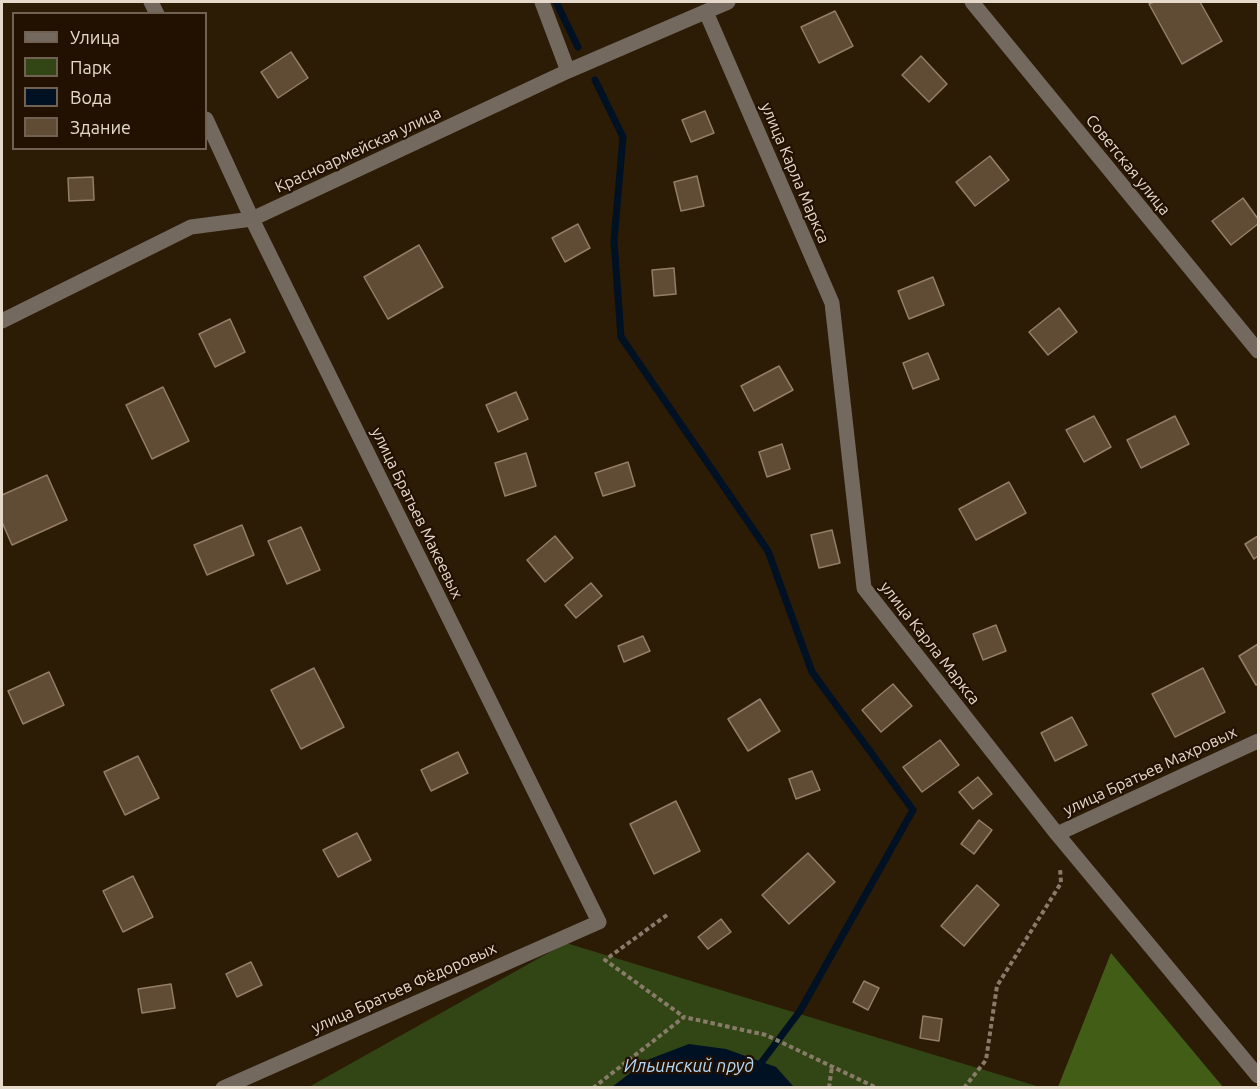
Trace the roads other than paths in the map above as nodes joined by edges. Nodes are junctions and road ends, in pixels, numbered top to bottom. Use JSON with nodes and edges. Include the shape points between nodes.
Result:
{"nodes":[{"id":1,"x":542,"y":2,"type":"edge"},
{"id":2,"x":728,"y":2,"type":"edge"},
{"id":3,"x":972,"y":2,"type":"edge"},
{"id":4,"x":706,"y":12,"type":"junction"},
{"id":5,"x":568,"y":71,"type":"junction"},
{"id":6,"x":207,"y":120,"type":"edge"},
{"id":7,"x":252,"y":219,"type":"junction"},
{"id":8,"x":2,"y":321,"type":"edge"},
{"id":9,"x":1258,"y":351,"type":"edge"},
{"id":10,"x":1258,"y":741,"type":"edge"},
{"id":11,"x":1057,"y":834,"type":"junction"},
{"id":12,"x":599,"y":922,"type":"joint"},
{"id":13,"x":1258,"y":1076,"type":"edge"},
{"id":14,"x":223,"y":1088,"type":"edge"}],
"edges":[{"from":1,"to":5,"type":"street"},
{"from":2,"to":4,"type":"street","name":"Красноармейская улица"},
{"from":3,"to":9,"type":"street","name":"Советская улица"},
{"from":4,"to":5,"type":"street","name":"Красноармейская улица"},
{"from":4,"to":11,"type":"street","name":"улица Карла Маркса","via":[[832,303],[864,588]]},
{"from":5,"to":7,"type":"street","name":"Красноармейская улица"},
{"from":6,"to":7,"type":"street","name":"улица Братьев Макеевых"},
{"from":7,"to":8,"type":"street","name":"Красноармейская улица","via":[[191,227]]},
{"from":7,"to":12,"type":"street","name":"улица Братьев Макеевых"},
{"from":10,"to":11,"type":"street","name":"улица Братьев Махровых"},
{"from":11,"to":13,"type":"street","name":"улица Карла Маркса"},
{"from":12,"to":14,"type":"street","name":"улица Братьев Фёдоровых"}]}
